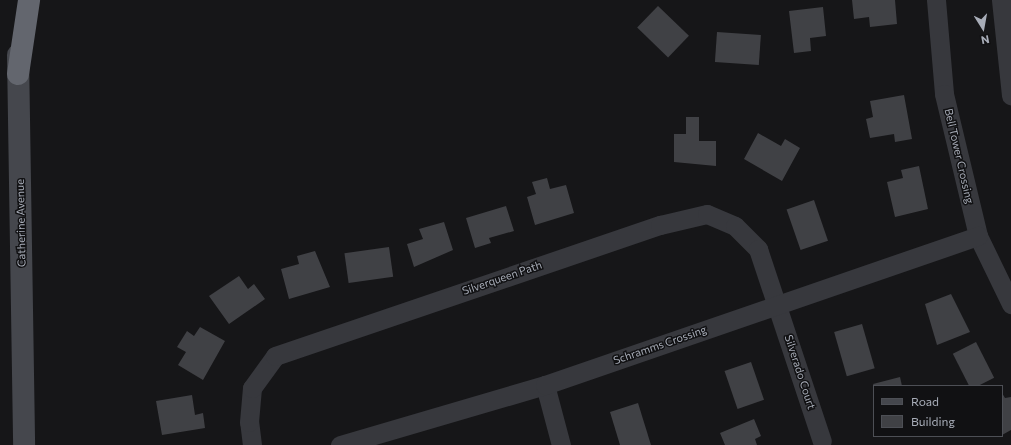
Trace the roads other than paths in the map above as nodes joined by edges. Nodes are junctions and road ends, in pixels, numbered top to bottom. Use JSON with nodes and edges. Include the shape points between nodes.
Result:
{"nodes":[{"id":1,"x":19,"y":0,"type":"edge"},
{"id":2,"x":29,"y":0,"type":"edge"},
{"id":3,"x":936,"y":0,"type":"edge"},
{"id":4,"x":1001,"y":0,"type":"edge"},
{"id":5,"x":18,"y":74,"type":"junction"},
{"id":6,"x":1011,"y":95,"type":"edge"},
{"id":7,"x":978,"y":236,"type":"junction"},
{"id":8,"x":777,"y":304,"type":"junction"},
{"id":9,"x":1011,"y":304,"type":"edge"},
{"id":10,"x":545,"y":385,"type":"junction"},
{"id":11,"x":822,"y":441,"type":"dead end"},
{"id":12,"x":24,"y":445,"type":"edge"},
{"id":13,"x":252,"y":445,"type":"edge"},
{"id":14,"x":340,"y":445,"type":"edge"},
{"id":15,"x":561,"y":445,"type":"edge"}],
"edges":[{"from":1,"to":5,"type":"street","name":"Catherine Avenue"},
{"from":2,"to":5,"type":"highway"},
{"from":3,"to":7,"type":"street","name":"Bell Tower Crossing","via":[[944,94]]},
{"from":4,"to":6,"type":"street"},
{"from":5,"to":12,"type":"street","name":"Catherine Avenue"},
{"from":7,"to":8,"type":"street","name":"Schramms Crossing"},
{"from":7,"to":9,"type":"street","name":"Bell Tower Crossing"},
{"from":8,"to":10,"type":"street","name":"Schramms Crossing"},
{"from":8,"to":11,"type":"street","name":"Silverado Court"},
{"from":8,"to":13,"type":"street","name":"Silverqueen Path","via":[[758,249],[735,226],[707,214],[660,225],[275,356],[252,388],[249,422]]},
{"from":10,"to":14,"type":"street","name":"Schramms Crossing"},
{"from":10,"to":15,"type":"street"}]}
